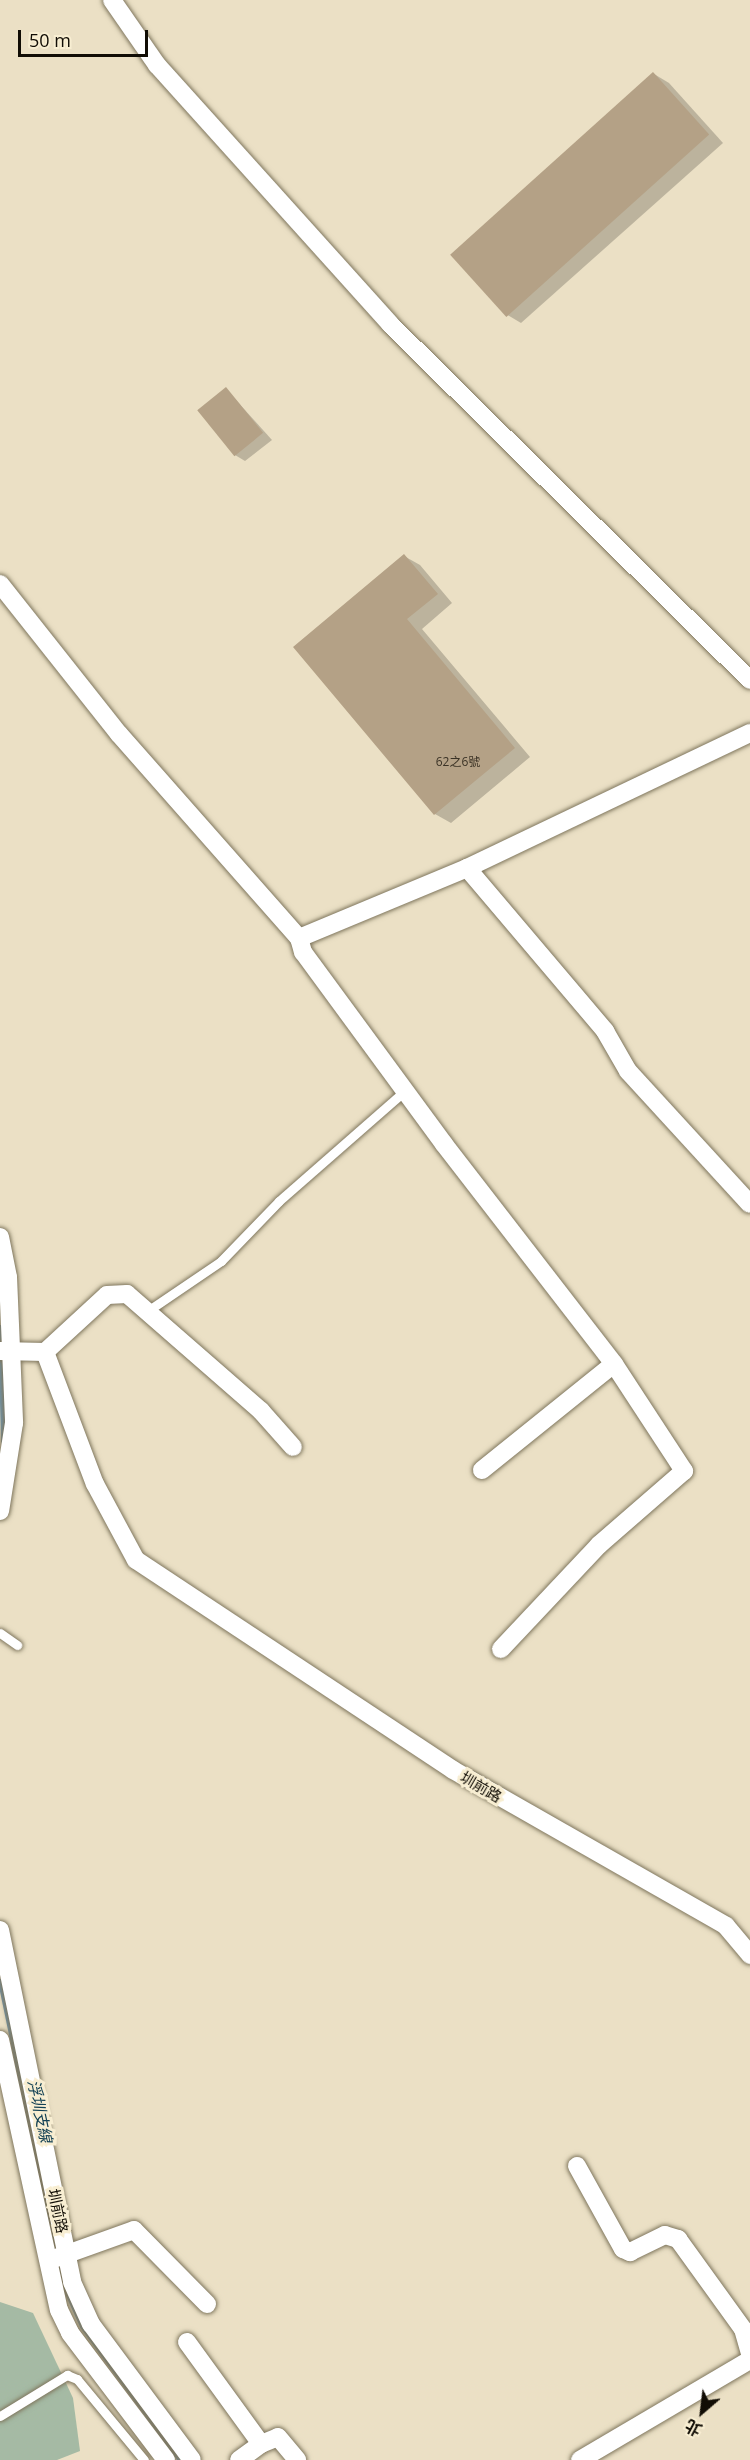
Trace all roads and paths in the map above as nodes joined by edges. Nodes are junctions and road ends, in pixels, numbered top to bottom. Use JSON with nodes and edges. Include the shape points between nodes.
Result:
{"nodes":[{"id":1,"x":112,"y":0,"type":"edge"},
{"id":2,"x":0,"y":584,"type":"edge"},
{"id":3,"x":750,"y":680,"type":"edge"},
{"id":4,"x":750,"y":733,"type":"edge"},
{"id":5,"x":467,"y":868,"type":"junction"},
{"id":6,"x":299,"y":938,"type":"junction"},
{"id":7,"x":406,"y":1090,"type":"junction"},
{"id":8,"x":750,"y":1204,"type":"edge"},
{"id":9,"x":0,"y":1237,"type":"edge"},
{"id":10,"x":149,"y":1310,"type":"junction"},
{"id":11,"x":7,"y":1352,"type":"edge"},
{"id":12,"x":45,"y":1352,"type":"junction"},
{"id":13,"x":614,"y":1365,"type":"junction"},
{"id":14,"x":293,"y":1447,"type":"dead end"},
{"id":15,"x":482,"y":1470,"type":"dead end"},
{"id":16,"x":0,"y":1512,"type":"edge"},
{"id":17,"x":0,"y":1633,"type":"edge"},
{"id":18,"x":16,"y":1645,"type":"dead end"},
{"id":19,"x":501,"y":1649,"type":"dead end"},
{"id":20,"x":0,"y":1930,"type":"edge"},
{"id":21,"x":750,"y":1954,"type":"edge"},
{"id":22,"x":0,"y":2040,"type":"edge"},
{"id":23,"x":577,"y":2166,"type":"dead end"},
{"id":24,"x":67,"y":2254,"type":"junction"},
{"id":25,"x":46,"y":2261,"type":"junction"},
{"id":26,"x":207,"y":2304,"type":"dead end"},
{"id":27,"x":187,"y":2342,"type":"dead end"},
{"id":28,"x":750,"y":2354,"type":"edge"},
{"id":29,"x":750,"y":2360,"type":"edge"},
{"id":30,"x":0,"y":2416,"type":"edge"},
{"id":31,"x":261,"y":2444,"type":"junction"},
{"id":32,"x":144,"y":2460,"type":"edge"},
{"id":33,"x":166,"y":2460,"type":"edge"},
{"id":34,"x":192,"y":2460,"type":"edge"},
{"id":35,"x":239,"y":2460,"type":"edge"},
{"id":36,"x":297,"y":2460,"type":"edge"},
{"id":37,"x":580,"y":2460,"type":"edge"}],
"edges":[{"from":1,"to":3,"type":"street","via":[[157,65],[390,324]]},
{"from":2,"to":6,"type":"street","via":[[118,734]]},
{"from":4,"to":5,"type":"street"},
{"from":5,"to":6,"type":"street"},
{"from":5,"to":8,"type":"street","via":[[605,1031],[628,1071]]},
{"from":6,"to":7,"type":"street","via":[[303,952]]},
{"from":7,"to":10,"type":"lane","via":[[279,1200],[220,1261]]},
{"from":7,"to":13,"type":"street"},
{"from":9,"to":11,"type":"street"},
{"from":10,"to":12,"type":"street","via":[[127,1294],[107,1295]]},
{"from":10,"to":14,"type":"street"},
{"from":11,"to":12,"type":"street"},
{"from":11,"to":16,"type":"street","via":[[13,1442]]},
{"from":12,"to":21,"type":"street","name":"圳前路","via":[[95,1484],[136,1560],[186,1589],[213,1613],[453,1770],[726,1926]]},
{"from":13,"to":15,"type":"street"},
{"from":13,"to":19,"type":"street","via":[[684,1471],[599,1545]]},
{"from":17,"to":18,"type":"lane"},
{"from":20,"to":24,"type":"street","name":"圳前路"},
{"from":22,"to":25,"type":"street","name":"圳前路"},
{"from":23,"to":28,"type":"street","via":[[623,2248],[630,2252],[665,2235],[678,2239],[743,2330]]},
{"from":24,"to":25,"type":"street"},
{"from":24,"to":26,"type":"street","via":[[134,2230]]},
{"from":24,"to":34,"type":"street","name":"圳前路","via":[[91,2324]]},
{"from":25,"to":33,"type":"street","name":"圳前路","via":[[70,2333]]},
{"from":27,"to":31,"type":"street"},
{"from":29,"to":37,"type":"street"},
{"from":30,"to":32,"type":"lane","via":[[67,2375],[77,2379]]},
{"from":31,"to":35,"type":"street"},
{"from":31,"to":36,"type":"street","via":[[278,2437]]}]}
